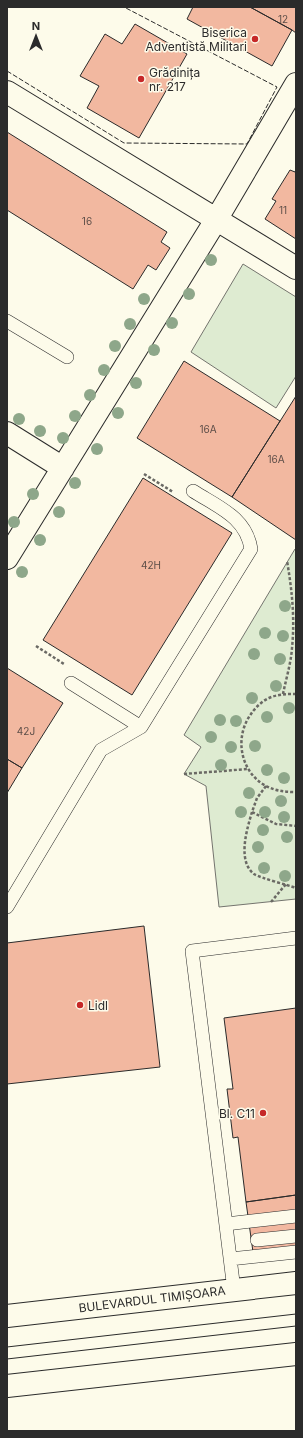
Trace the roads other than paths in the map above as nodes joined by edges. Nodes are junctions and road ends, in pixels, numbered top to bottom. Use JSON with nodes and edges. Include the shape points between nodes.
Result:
{"nodes":[{"id":1,"x":7,"y":92,"type":"edge"},
{"id":2,"x":293,"y":96,"type":"edge"},
{"id":3,"x":216,"y":220,"type":"junction"},
{"id":4,"x":296,"y":268,"type":"edge"},
{"id":5,"x":7,"y":321,"type":"edge"},
{"id":6,"x":67,"y":357,"type":"dead end"},
{"id":7,"x":7,"y":433,"type":"edge"},
{"id":8,"x":63,"y":468,"type":"junction"},
{"id":9,"x":193,"y":491,"type":"dead end"},
{"id":10,"x":7,"y":558,"type":"edge"},
{"id":11,"x":71,"y":683,"type":"dead end"},
{"id":12,"x":141,"y":727,"type":"junction"},
{"id":13,"x":7,"y":908,"type":"edge"},
{"id":14,"x":296,"y":938,"type":"edge"},
{"id":15,"x":296,"y":1216,"type":"edge"},
{"id":16,"x":226,"y":1224,"type":"junction"},
{"id":17,"x":296,"y":1236,"type":"edge"},
{"id":18,"x":257,"y":1240,"type":"dead end"},
{"id":19,"x":296,"y":1252,"type":"edge"},
{"id":20,"x":230,"y":1259,"type":"junction"},
{"id":21,"x":296,"y":1283,"type":"edge"},
{"id":22,"x":234,"y":1290,"type":"junction"},
{"id":23,"x":7,"y":1316,"type":"edge"},
{"id":24,"x":296,"y":1354,"type":"edge"},
{"id":25,"x":7,"y":1386,"type":"edge"}],
"edges":[{"from":1,"to":3,"type":"street"},
{"from":2,"to":3,"type":"street"},
{"from":3,"to":4,"type":"street"},
{"from":3,"to":8,"type":"street"},
{"from":5,"to":6,"type":"lane"},
{"from":7,"to":8,"type":"street"},
{"from":8,"to":10,"type":"street"},
{"from":9,"to":12,"type":"lane","via":[[238,520],[250,539],[251,549]]},
{"from":11,"to":12,"type":"lane"},
{"from":12,"to":13,"type":"lane","via":[[101,750]]},
{"from":14,"to":16,"type":"lane","via":[[192,951]]},
{"from":15,"to":16,"type":"lane"},
{"from":16,"to":20,"type":"lane"},
{"from":17,"to":18,"type":"lane"},
{"from":19,"to":20,"type":"lane"},
{"from":20,"to":22,"type":"lane"},
{"from":21,"to":22,"type":"street","name":"BULEVARDUL TIMIȘOARA"},
{"from":22,"to":23,"type":"street","name":"BULEVARDUL TIMIȘOARA"},
{"from":24,"to":25,"type":"street"}]}
